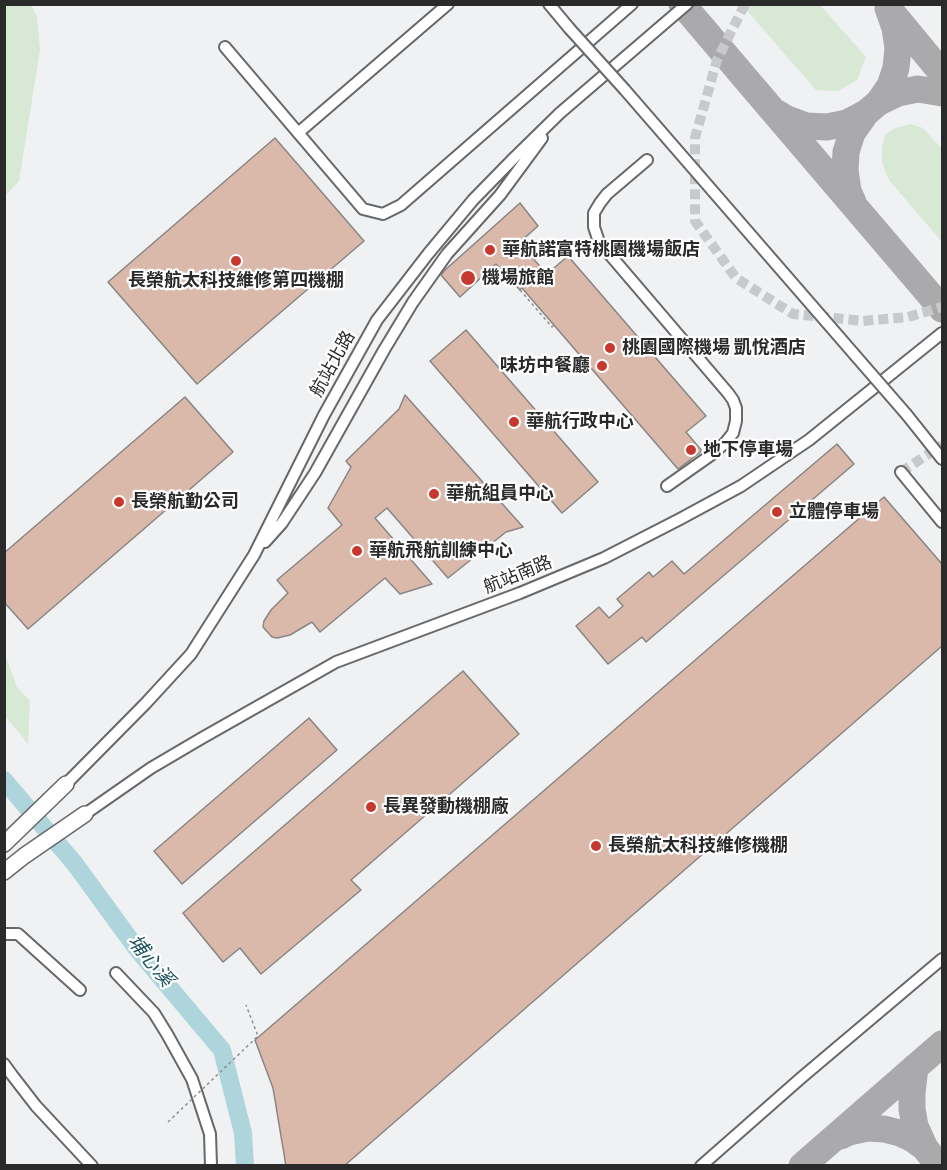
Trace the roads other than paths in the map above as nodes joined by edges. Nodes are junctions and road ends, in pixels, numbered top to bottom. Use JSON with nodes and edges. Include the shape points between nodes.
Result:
{"nodes":[{"id":1,"x":448,"y":4,"type":"edge"},
{"id":2,"x":549,"y":4,"type":"edge"},
{"id":3,"x":632,"y":4,"type":"edge"},
{"id":4,"x":687,"y":4,"type":"edge"},
{"id":5,"x":225,"y":47,"type":"dead end"},
{"id":6,"x":560,"y":113,"type":"junction"},
{"id":7,"x":298,"y":134,"type":"junction"},
{"id":8,"x":647,"y":160,"type":"dead end"},
{"id":9,"x":942,"y":333,"type":"edge"},
{"id":10,"x":942,"y":459,"type":"edge"},
{"id":11,"x":901,"y":472,"type":"dead end"},
{"id":12,"x":667,"y":486,"type":"dead end"},
{"id":13,"x":942,"y":522,"type":"edge"},
{"id":14,"x":254,"y":555,"type":"junction"},
{"id":15,"x":66,"y":784,"type":"joint"},
{"id":16,"x":85,"y":814,"type":"joint"},
{"id":17,"x":7,"y":841,"type":"edge"},
{"id":18,"x":4,"y":872,"type":"edge"},
{"id":19,"x":4,"y":934,"type":"edge"},
{"id":20,"x":942,"y":958,"type":"edge"},
{"id":21,"x":116,"y":973,"type":"dead end"},
{"id":22,"x":80,"y":990,"type":"dead end"},
{"id":23,"x":4,"y":1064,"type":"edge"},
{"id":24,"x":92,"y":1166,"type":"edge"},
{"id":25,"x":211,"y":1166,"type":"edge"},
{"id":26,"x":701,"y":1166,"type":"edge"}],
"edges":[{"from":1,"to":7,"type":"street"},
{"from":2,"to":10,"type":"street","bridge":true},
{"from":3,"to":7,"type":"street","via":[[402,205],[383,214],[363,209]]},
{"from":4,"to":6,"type":"street","name":"航站北路"},
{"from":5,"to":7,"type":"street"},
{"from":6,"to":14,"type":"street","via":[[413,302],[315,473],[282,523]]},
{"from":6,"to":14,"type":"street","name":"航站北路","via":[[473,200],[377,320]]},
{"from":8,"to":12,"type":"street","via":[[607,194],[594,213],[599,242],[728,393],[736,408],[733,433],[725,444]]},
{"from":9,"to":16,"type":"street","name":"航站南路","via":[[809,440],[741,486],[604,558],[336,662],[151,768]]},
{"from":11,"to":13,"type":"street"},
{"from":14,"to":15,"type":"street","name":"航站北路","via":[[191,654]]},
{"from":15,"to":17,"type":"highway"},
{"from":16,"to":18,"type":"highway"},
{"from":19,"to":22,"type":"street","via":[[18,934]]},
{"from":20,"to":26,"type":"street"},
{"from":21,"to":25,"type":"street","via":[[154,1013],[192,1079],[210,1134]]},
{"from":23,"to":24,"type":"street","via":[[36,1106]]}]}
